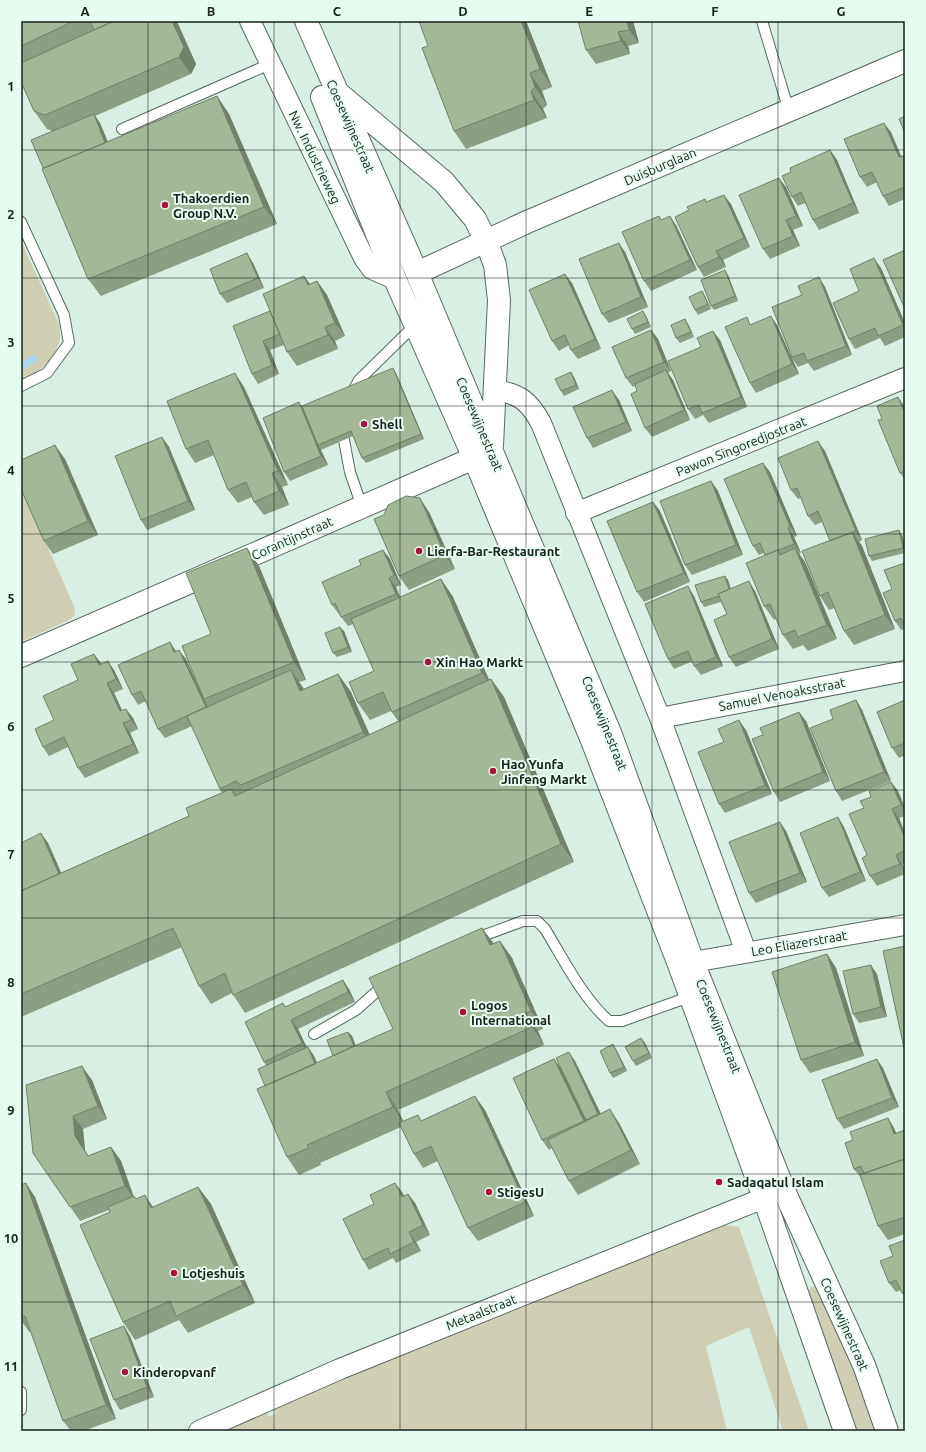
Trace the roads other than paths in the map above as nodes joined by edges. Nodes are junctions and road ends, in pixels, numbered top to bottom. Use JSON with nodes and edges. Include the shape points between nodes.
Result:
{"nodes":[{"id":1,"x":250,"y":21,"type":"edge"},
{"id":2,"x":290,"y":21,"type":"edge"},
{"id":3,"x":306,"y":21,"type":"edge"},
{"id":4,"x":762,"y":21,"type":"edge"},
{"id":5,"x":905,"y":61,"type":"edge"},
{"id":6,"x":270,"y":64,"type":"junction"},
{"id":7,"x":334,"y":90,"type":"junction"},
{"id":8,"x":788,"y":111,"type":"junction"},
{"id":9,"x":122,"y":129,"type":"dead end"},
{"id":10,"x":21,"y":222,"type":"edge"},
{"id":11,"x":486,"y":241,"type":"junction"},
{"id":12,"x":417,"y":273,"type":"junction"},
{"id":13,"x":395,"y":279,"type":"junction"},
{"id":14,"x":415,"y":324,"type":"junction"},
{"id":15,"x":905,"y":378,"type":"edge"},
{"id":16,"x":21,"y":386,"type":"edge"},
{"id":17,"x":495,"y":390,"type":"junction"},
{"id":18,"x":353,"y":391,"type":"edge"},
{"id":19,"x":344,"y":440,"type":"edge"},
{"id":20,"x":483,"y":455,"type":"junction"},
{"id":21,"x":362,"y":507,"type":"junction"},
{"id":22,"x":576,"y":513,"type":"junction"},
{"id":23,"x":21,"y":656,"type":"edge"},
{"id":24,"x":905,"y":671,"type":"edge"},
{"id":25,"x":660,"y":718,"type":"junction"},
{"id":26,"x":905,"y":925,"type":"edge"},
{"id":27,"x":462,"y":944,"type":"edge"},
{"id":28,"x":746,"y":952,"type":"junction"},
{"id":29,"x":693,"y":962,"type":"junction"},
{"id":30,"x":397,"y":978,"type":"edge"},
{"id":31,"x":689,"y":997,"type":"junction"},
{"id":32,"x":314,"y":1034,"type":"dead end"},
{"id":33,"x":764,"y":1198,"type":"junction"},
{"id":34,"x":21,"y":1392,"type":"edge"},
{"id":35,"x":21,"y":1410,"type":"edge"},
{"id":36,"x":199,"y":1431,"type":"edge"},
{"id":37,"x":845,"y":1431,"type":"edge"},
{"id":38,"x":887,"y":1431,"type":"edge"}],
"edges":[{"from":1,"to":6,"type":"street","name":"Nw. Industrieweg"},
{"from":2,"to":13,"type":"main road","name":"Coesewijnestraat"},
{"from":3,"to":7,"type":"main road","name":"Coesewijnestraat"},
{"from":4,"to":8,"type":"lane"},
{"from":5,"to":8,"type":"main road","name":"Duisburglaan"},
{"from":6,"to":9,"type":"lane"},
{"from":6,"to":13,"type":"street","name":"Nw. Industrieweg","via":[[364,258],[372,269]]},
{"from":7,"to":11,"type":"main road","via":[[444,182],[475,219]]},
{"from":7,"to":12,"type":"main road","name":"Coesewijnestraat"},
{"from":8,"to":11,"type":"main road","name":"Duisburglaan"},
{"from":10,"to":16,"type":"lane","via":[[64,315],[69,343],[47,373]]},
{"from":11,"to":12,"type":"main road","name":"Duisburglaan"},
{"from":11,"to":17,"type":"main road","via":[[495,265],[499,300]]},
{"from":12,"to":20,"type":"main road","name":"Coesewijnestraat"},
{"from":13,"to":14,"type":"main road","name":"Coesewijnestraat"},
{"from":14,"to":18,"type":"lane","via":[[359,380]]},
{"from":14,"to":20,"type":"main road","name":"Coesewijnestraat"},
{"from":15,"to":22,"type":"street","name":"Pawon Singoredjostraat"},
{"from":17,"to":20,"type":"main road"},
{"from":17,"to":22,"type":"street","via":[[513,393],[533,408]]},
{"from":19,"to":21,"type":"lane","via":[[350,472]]},
{"from":20,"to":21,"type":"main road","name":"Corantijnstraat"},
{"from":20,"to":29,"type":"main road","name":"Coesewijnestraat","via":[[611,735]]},
{"from":20,"to":31,"type":"main road","name":"Coesewijnestraat"},
{"from":21,"to":23,"type":"main road","name":"Corantijnstraat"},
{"from":22,"to":25,"type":"street"},
{"from":24,"to":25,"type":"street","name":"Samuel Venoaksstraat"},
{"from":25,"to":28,"type":"street"},
{"from":26,"to":28,"type":"street","name":"Leo Eliazerstraat"},
{"from":27,"to":31,"type":"lane","via":[[523,921],[537,922],[545,928],[585,993],[609,1021],[622,1021]]},
{"from":28,"to":29,"type":"street","name":"Leo Eliazerstraat"},
{"from":29,"to":38,"type":"main road","name":"Coesewijnestraat","via":[[786,1195],[864,1365]]},
{"from":30,"to":32,"type":"lane","via":[[384,985],[356,1010]]},
{"from":31,"to":33,"type":"main road","name":"Coesewijnestraat"},
{"from":33,"to":36,"type":"street","name":"Metaalstraat","via":[[340,1369]]},
{"from":33,"to":37,"type":"main road","name":"Coesewijnestraat"},
{"from":34,"to":35,"type":"lane"}]}
